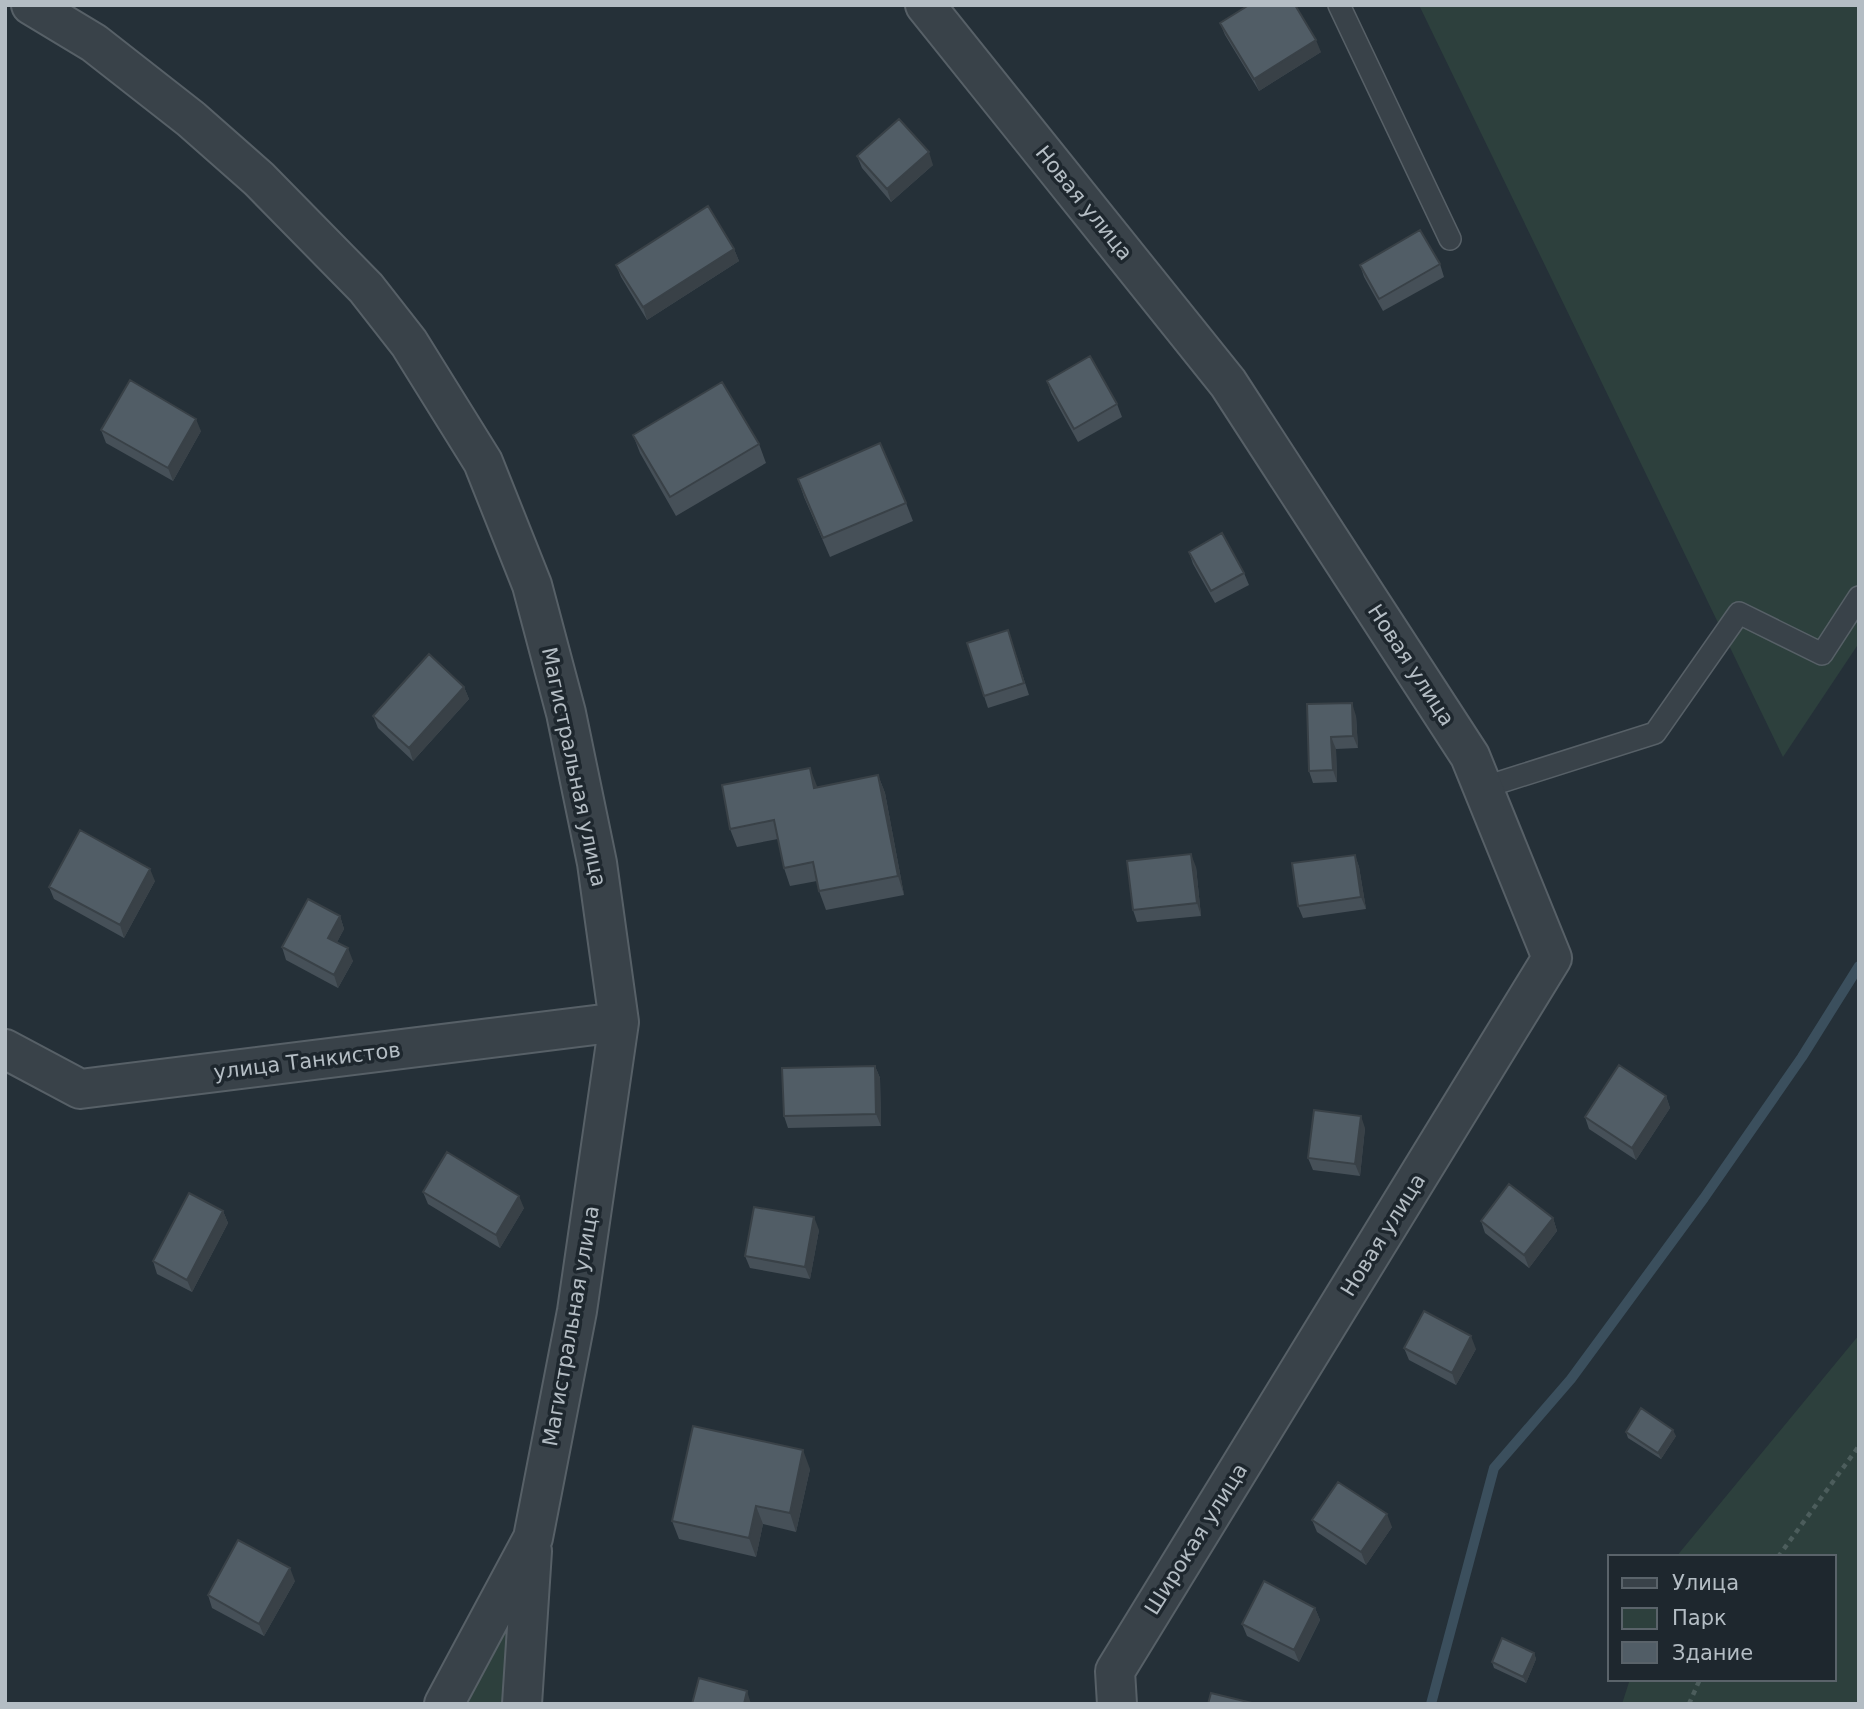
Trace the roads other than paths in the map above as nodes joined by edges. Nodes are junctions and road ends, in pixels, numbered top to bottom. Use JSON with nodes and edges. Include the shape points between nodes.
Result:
{"nodes":[{"id":1,"x":31,"y":5,"type":"edge"},
{"id":2,"x":925,"y":5,"type":"edge"},
{"id":3,"x":1339,"y":5,"type":"edge"},
{"id":4,"x":1450,"y":239,"type":"dead end"},
{"id":5,"x":1859,"y":597,"type":"edge"},
{"id":6,"x":1482,"y":788,"type":"junction"},
{"id":7,"x":619,"y":1022,"type":"junction"},
{"id":8,"x":5,"y":1049,"type":"edge"},
{"id":9,"x":1294,"y":1379,"type":"joint"},
{"id":10,"x":533,"y":1538,"type":"junction"},
{"id":11,"x":444,"y":1704,"type":"edge"},
{"id":12,"x":522,"y":1704,"type":"edge"},
{"id":13,"x":1117,"y":1704,"type":"edge"}],
"edges":[{"from":1,"to":7,"type":"street","name":"Магистральная улица","via":[[94,43],[191,119],[323,242],[409,343],[483,462],[532,585],[566,713],[597,863]]},
{"from":2,"to":6,"type":"street","name":"Новая улица","via":[[1228,383],[1469,756]]},
{"from":3,"to":4,"type":"lane"},
{"from":5,"to":6,"type":"lane","via":[[1822,654],[1739,613],[1655,733]]},
{"from":6,"to":9,"type":"street","name":"Новая улица","via":[[1552,958]]},
{"from":7,"to":8,"type":"street","name":"улица Танкистов","via":[[80,1089]]},
{"from":7,"to":10,"type":"street","name":"Магистральная улица","via":[[577,1311]]},
{"from":9,"to":13,"type":"street","name":"Широкая улица","via":[[1115,1671]]},
{"from":10,"to":11,"type":"street","name":"Магистральная улица"},
{"from":10,"to":12,"type":"street"}]}
